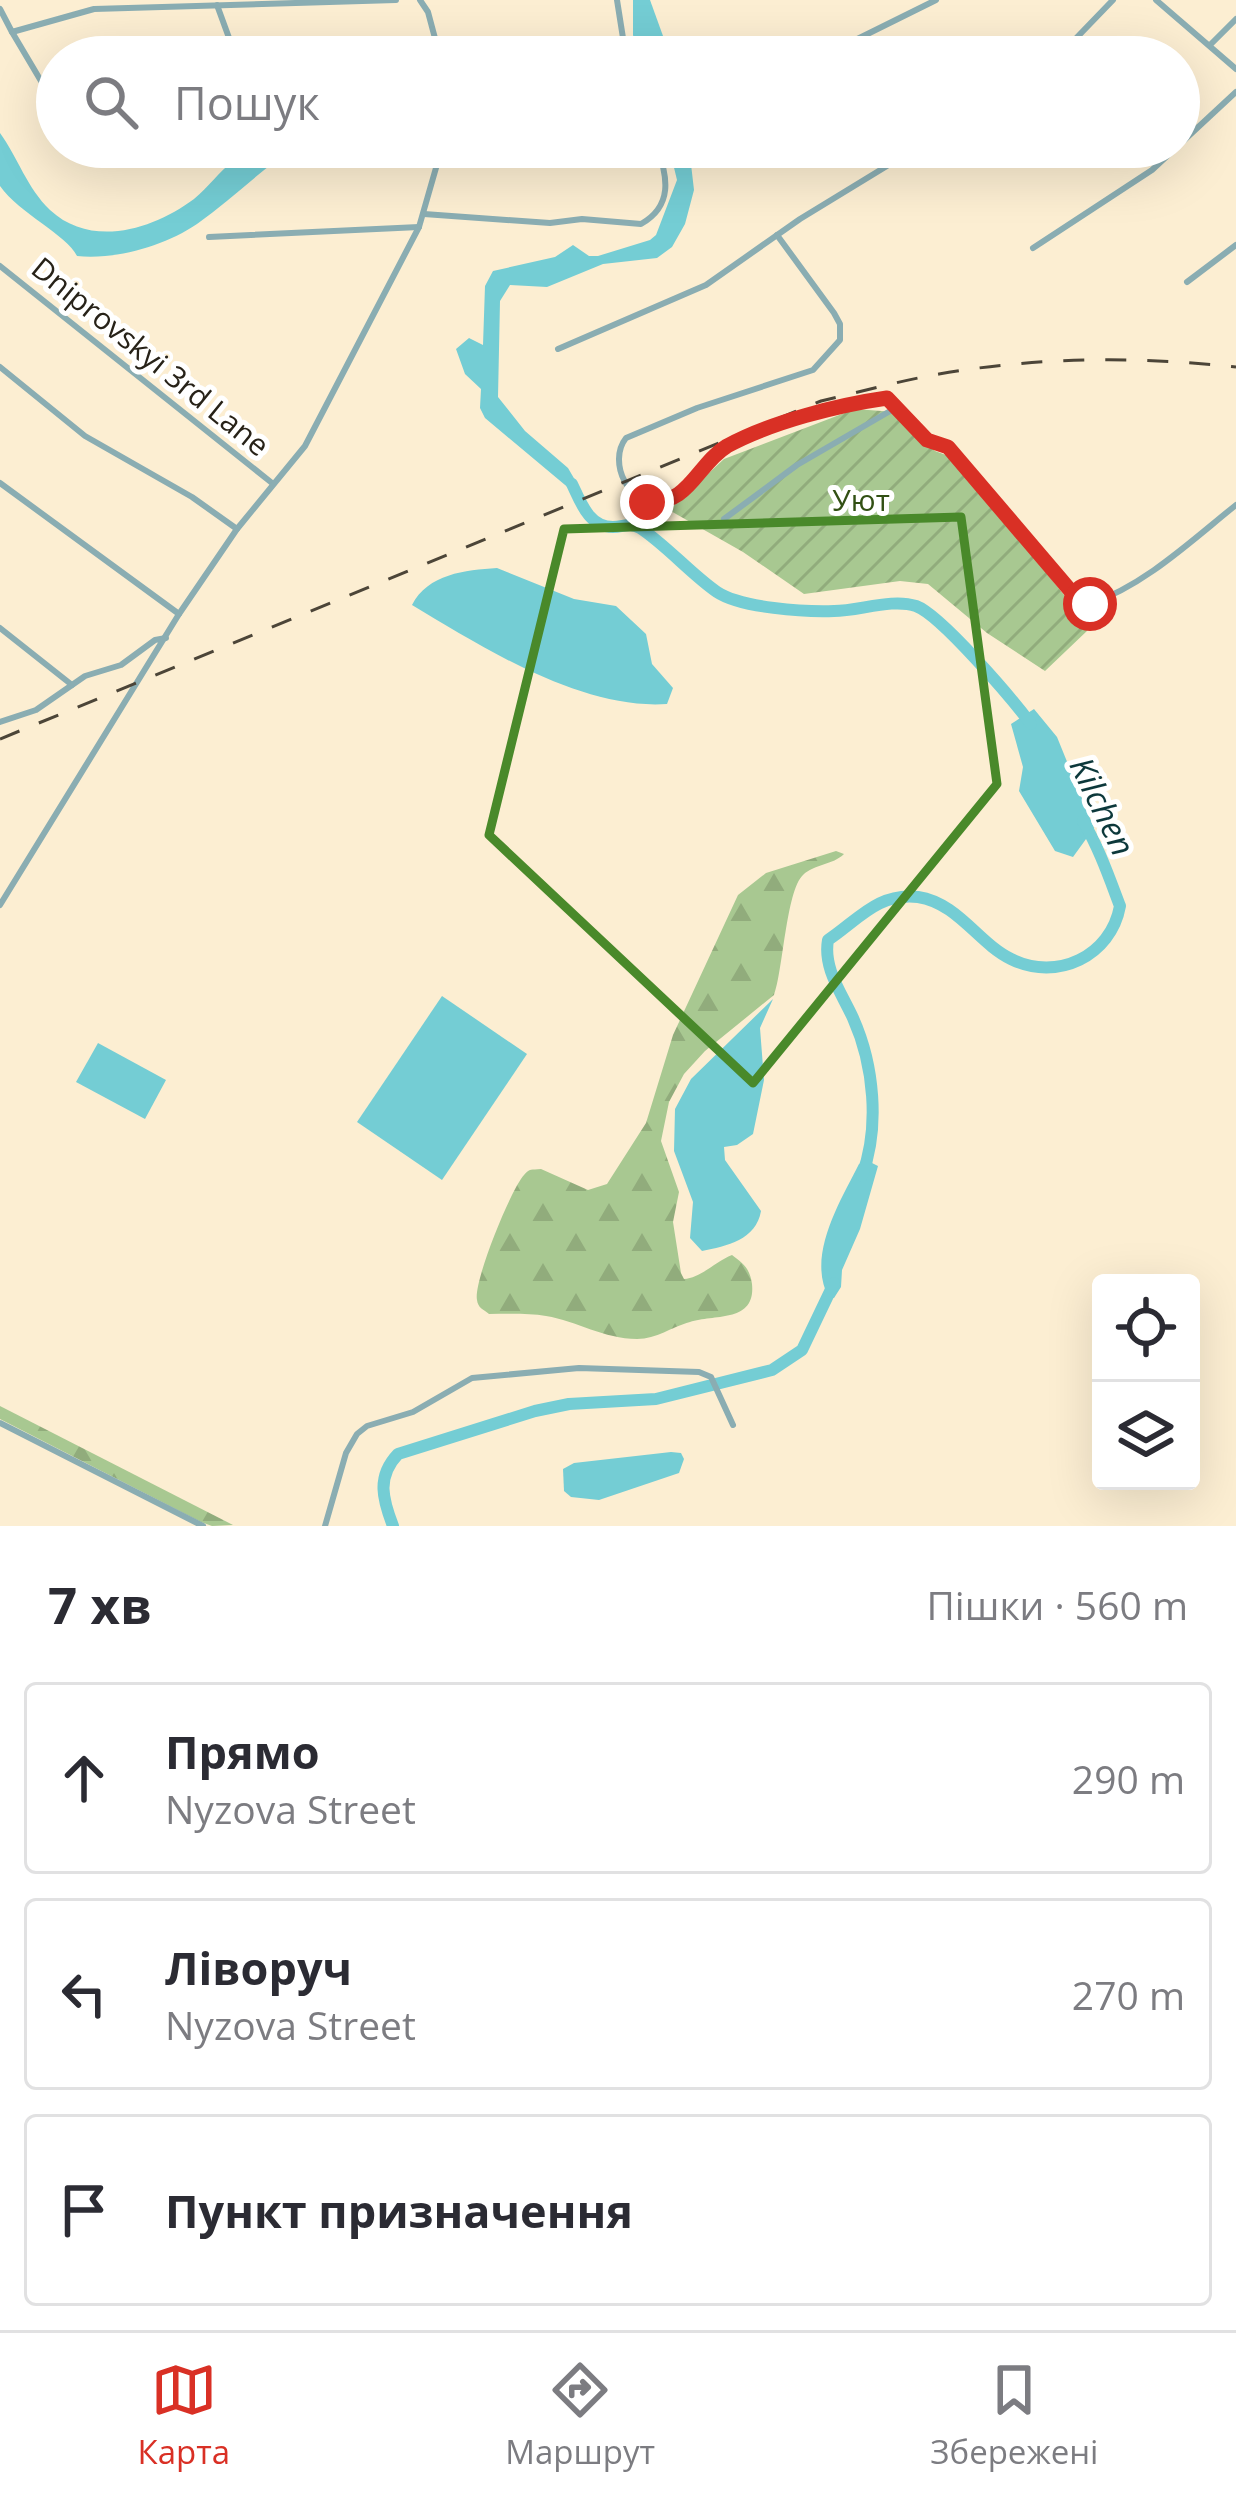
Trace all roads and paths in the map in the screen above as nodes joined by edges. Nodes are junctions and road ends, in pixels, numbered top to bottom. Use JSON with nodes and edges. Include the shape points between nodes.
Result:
{"nodes":[{"id":1,"x":397,"y":0,"type":"edge"},
{"id":2,"x":420,"y":0,"type":"edge"},
{"id":3,"x":617,"y":0,"type":"edge"},
{"id":4,"x":936,"y":0,"type":"edge"},
{"id":5,"x":1113,"y":0,"type":"edge"},
{"id":6,"x":1156,"y":0,"type":"edge"},
{"id":7,"x":217,"y":5,"type":"junction"},
{"id":8,"x":0,"y":9,"type":"edge"},
{"id":9,"x":1236,"y":19,"type":"edge"},
{"id":10,"x":12,"y":32,"type":"junction"},
{"id":11,"x":228,"y":36,"type":"edge"},
{"id":12,"x":434,"y":36,"type":"edge"},
{"id":13,"x":623,"y":36,"type":"edge"},
{"id":14,"x":863,"y":36,"type":"edge"},
{"id":15,"x":1078,"y":36,"type":"edge"},
{"id":16,"x":1199,"y":36,"type":"edge"},
{"id":17,"x":1200,"y":37,"type":"edge"},
{"id":18,"x":1210,"y":45,"type":"junction"},
{"id":19,"x":1236,"y":69,"type":"edge"},
{"id":20,"x":36,"y":73,"type":"edge"},
{"id":21,"x":1236,"y":92,"type":"edge"},
{"id":22,"x":1200,"y":125,"type":"edge"},
{"id":23,"x":436,"y":168,"type":"edge"},
{"id":24,"x":662,"y":168,"type":"edge"},
{"id":25,"x":884,"y":168,"type":"edge"},
{"id":26,"x":1154,"y":168,"type":"edge"},
{"id":27,"x":424,"y":214,"type":"junction"},
{"id":28,"x":419,"y":227,"type":"junction"},
{"id":29,"x":777,"y":235,"type":"junction"},
{"id":30,"x":209,"y":237,"type":"dead end"},
{"id":31,"x":1236,"y":245,"type":"edge"},
{"id":32,"x":1034,"y":248,"type":"dead end"},
{"id":33,"x":0,"y":266,"type":"edge"},
{"id":34,"x":1187,"y":282,"type":"dead end"},
{"id":35,"x":558,"y":349,"type":"dead end"},
{"id":36,"x":0,"y":368,"type":"edge"},
{"id":37,"x":898,"y":406,"type":"junction"},
{"id":38,"x":0,"y":483,"type":"edge"},
{"id":39,"x":272,"y":483,"type":"junction"},
{"id":40,"x":1236,"y":505,"type":"edge"},
{"id":41,"x":724,"y":519,"type":"dead end"},
{"id":42,"x":237,"y":529,"type":"junction"},
{"id":43,"x":179,"y":614,"type":"junction"},
{"id":44,"x":0,"y":628,"type":"edge"},
{"id":45,"x":166,"y":638,"type":"junction"},
{"id":46,"x":72,"y":685,"type":"junction"},
{"id":47,"x":0,"y":722,"type":"edge"},
{"id":48,"x":0,"y":904,"type":"edge"},
{"id":49,"x":0,"y":1424,"type":"edge"},
{"id":50,"x":733,"y":1425,"type":"dead end"},
{"id":51,"x":203,"y":1526,"type":"edge"},
{"id":52,"x":325,"y":1526,"type":"edge"}],
"edges":[{"from":1,"to":7,"type":"street"},
{"from":2,"to":12,"type":"street"},
{"from":3,"to":13,"type":"street"},
{"from":4,"to":14,"type":"street"},
{"from":5,"to":15,"type":"street"},
{"from":6,"to":16,"type":"street"},
{"from":7,"to":10,"type":"street","via":[[94,9]]},
{"from":7,"to":11,"type":"street"},
{"from":8,"to":10,"type":"street"},
{"from":9,"to":18,"type":"street"},
{"from":10,"to":20,"type":"street"},
{"from":17,"to":18,"type":"street"},
{"from":18,"to":19,"type":"street"},
{"from":21,"to":22,"type":"street"},
{"from":23,"to":27,"type":"street"},
{"from":24,"to":27,"type":"street","via":[[663,203],[641,224]]},
{"from":25,"to":29,"type":"street"},
{"from":26,"to":32,"type":"street"},
{"from":27,"to":28,"type":"street"},
{"from":28,"to":30,"type":"street"},
{"from":28,"to":39,"type":"street","via":[[305,446]]},
{"from":29,"to":35,"type":"street","via":[[706,285]]},
{"from":29,"to":37,"type":"street","via":[[834,313],[840,340],[813,370],[626,438],[617,460],[628,487],[647,502],[670,500],[726,447],[848,404],[887,398]]},
{"from":31,"to":34,"type":"street"},
{"from":33,"to":39,"type":"street","name":"Dniprovskyi 3rd Lane"},
{"from":36,"to":42,"type":"street","via":[[85,436]]},
{"from":37,"to":40,"type":"street","via":[[927,440],[948,447],[1090,604],[1166,561]]},
{"from":37,"to":41,"type":"street"},
{"from":38,"to":43,"type":"street"},
{"from":39,"to":42,"type":"street"},
{"from":42,"to":43,"type":"street"},
{"from":43,"to":45,"type":"street"},
{"from":44,"to":46,"type":"street"},
{"from":45,"to":46,"type":"street"},
{"from":45,"to":48,"type":"street"},
{"from":46,"to":47,"type":"street"},
{"from":49,"to":51,"type":"street"},
{"from":50,"to":52,"type":"street","via":[[711,1377],[680,1369],[472,1378],[356,1434]]}]}
